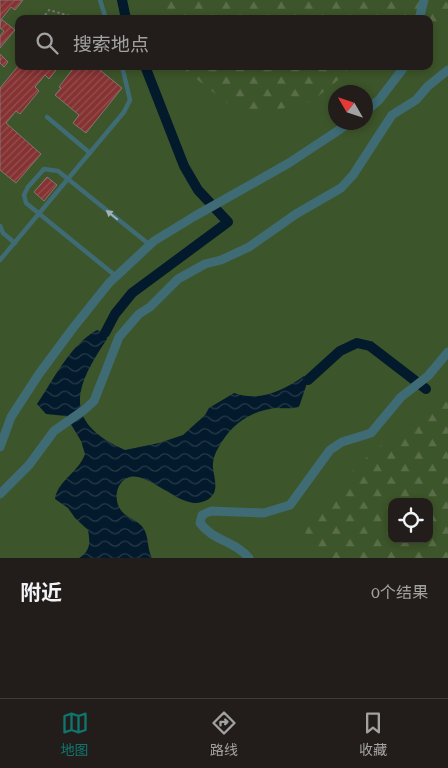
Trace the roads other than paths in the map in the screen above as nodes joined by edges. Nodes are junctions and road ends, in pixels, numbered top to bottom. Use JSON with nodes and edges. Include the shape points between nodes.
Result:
{"nodes":[{"id":1,"x":100,"y":0,"type":"edge"},
{"id":2,"x":424,"y":0,"type":"edge"},
{"id":3,"x":105,"y":15,"type":"edge"},
{"id":4,"x":420,"y":15,"type":"edge"},
{"id":5,"x":123,"y":70,"type":"edge"},
{"id":6,"x":402,"y":70,"type":"edge"},
{"id":7,"x":448,"y":70,"type":"edge"},
{"id":8,"x":373,"y":105,"type":"edge"},
{"id":9,"x":47,"y":117,"type":"dead end"},
{"id":10,"x":338,"y":130,"type":"edge"},
{"id":11,"x":90,"y":153,"type":"junction"},
{"id":12,"x":69,"y":180,"type":"junction"},
{"id":13,"x":39,"y":215,"type":"junction"},
{"id":14,"x":0,"y":226,"type":"edge"},
{"id":15,"x":14,"y":243,"type":"junction"},
{"id":16,"x":150,"y":245,"type":"junction"},
{"id":17,"x":0,"y":260,"type":"edge"},
{"id":18,"x":117,"y":277,"type":"junction"},
{"id":19,"x":448,"y":352,"type":"edge"},
{"id":20,"x":0,"y":447,"type":"edge"},
{"id":21,"x":0,"y":494,"type":"edge"},
{"id":22,"x":249,"y":558,"type":"edge"}],
"edges":[{"from":1,"to":3,"type":"lane"},
{"from":2,"to":4,"type":"street"},
{"from":5,"to":11,"type":"lane","via":[[130,100]]},
{"from":6,"to":8,"type":"street"},
{"from":7,"to":21,"type":"street","via":[[416,100],[392,116],[341,188],[249,247],[205,264],[178,279],[139,314],[119,338],[94,400],[54,431],[29,465]]},
{"from":9,"to":11,"type":"lane"},
{"from":10,"to":16,"type":"street"},
{"from":11,"to":12,"type":"lane"},
{"from":12,"to":13,"type":"lane"},
{"from":12,"to":13,"type":"lane","via":[[58,171],[44,169],[28,187],[24,195],[26,203]]},
{"from":16,"to":12,"type":"lane","one_way":true},
{"from":13,"to":15,"type":"lane"},
{"from":13,"to":18,"type":"lane"},
{"from":14,"to":15,"type":"lane"},
{"from":15,"to":17,"type":"lane"},
{"from":16,"to":18,"type":"street"},
{"from":18,"to":20,"type":"street","via":[[39,374],[11,417]]},
{"from":19,"to":22,"type":"street","via":[[388,411],[372,433],[342,442],[330,450],[290,505],[264,513],[211,511],[202,515],[200,523],[206,532],[234,544]]}]}
